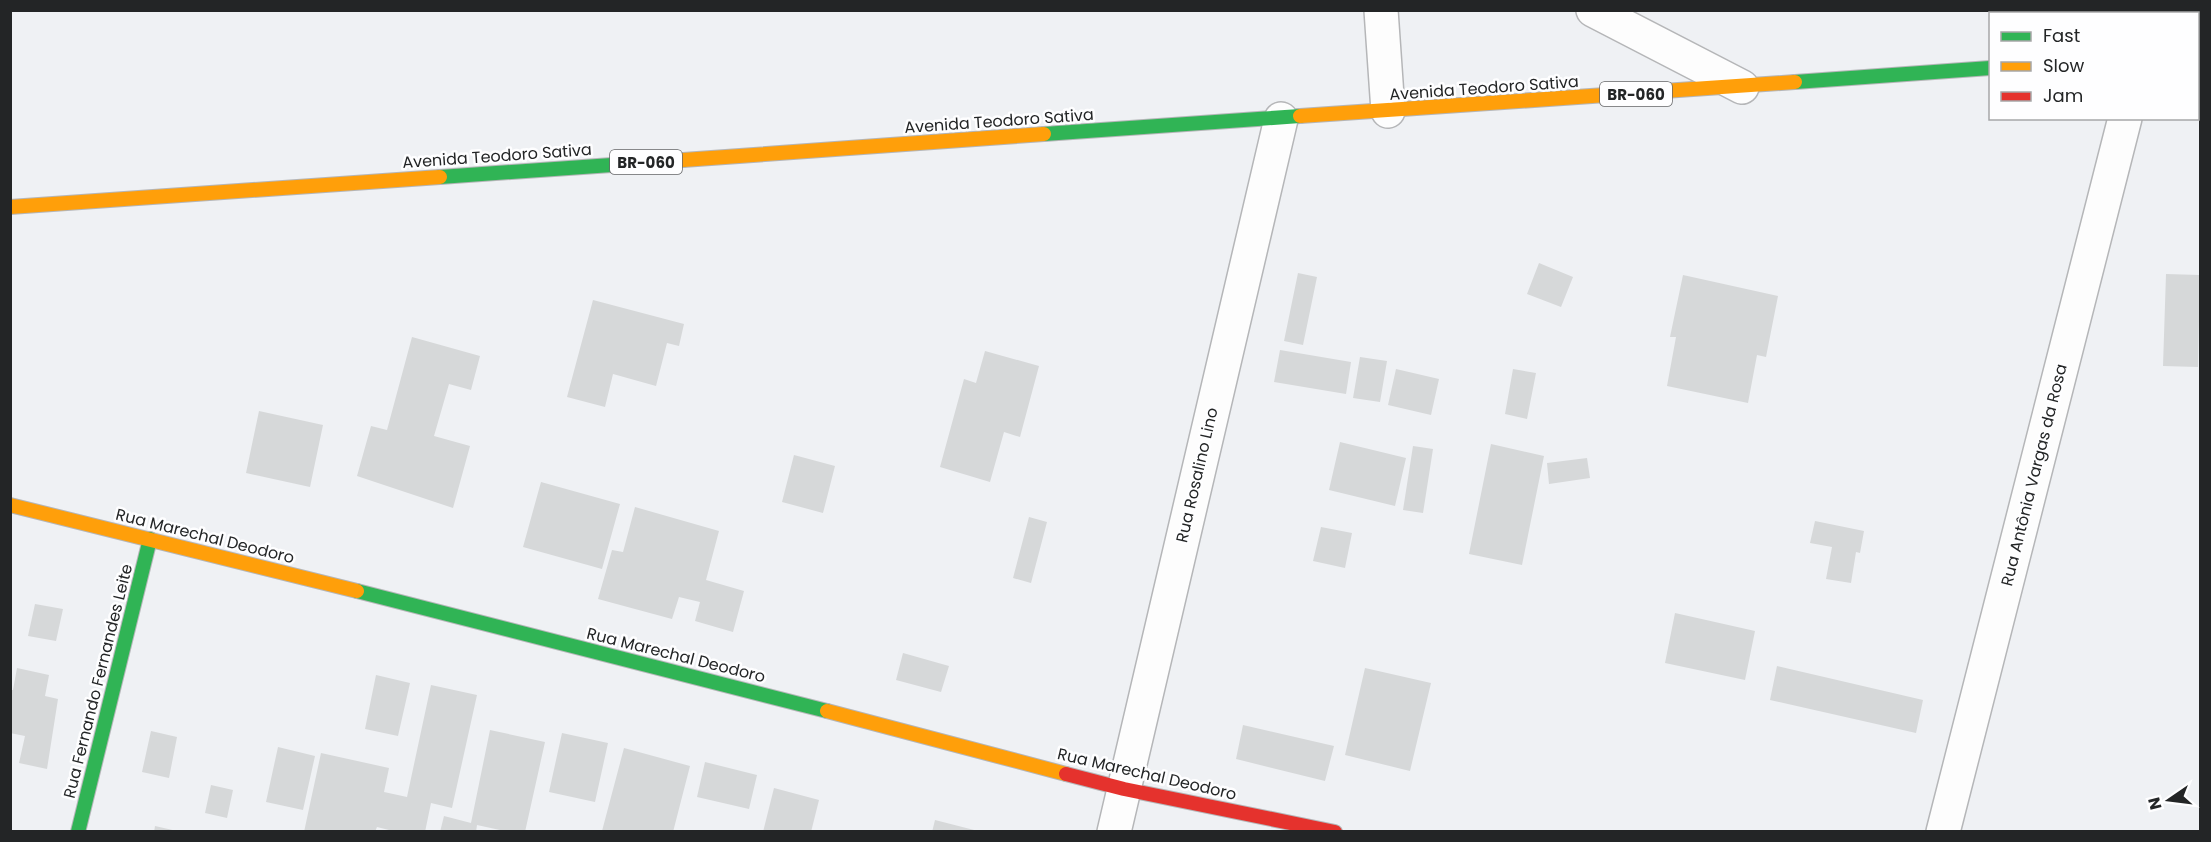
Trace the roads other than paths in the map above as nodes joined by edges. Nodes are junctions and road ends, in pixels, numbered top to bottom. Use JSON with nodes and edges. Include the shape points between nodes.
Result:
{"nodes":[{"id":1,"x":1380,"y":10,"type":"edge"},
{"id":2,"x":1593,"y":10,"type":"edge"},
{"id":3,"x":1989,"y":68,"type":"edge"},
{"id":4,"x":1742,"y":87,"type":"junction"},
{"id":5,"x":1388,"y":111,"type":"junction"},
{"id":6,"x":1281,"y":119,"type":"junction"},
{"id":7,"x":2124,"y":120,"type":"edge"},
{"id":8,"x":10,"y":207,"type":"edge"},
{"id":9,"x":10,"y":505,"type":"edge"},
{"id":10,"x":150,"y":539,"type":"junction"},
{"id":11,"x":1124,"y":789,"type":"junction"},
{"id":12,"x":78,"y":831,"type":"edge"},
{"id":13,"x":1114,"y":831,"type":"edge"},
{"id":14,"x":1335,"y":831,"type":"edge"},
{"id":15,"x":1942,"y":831,"type":"edge"}],
"edges":[{"from":1,"to":5,"type":"street"},
{"from":2,"to":4,"type":"street"},
{"from":3,"to":4,"type":"main road","name":"Avenida Teodoro Sativa","number":"BR-060"},
{"from":4,"to":5,"type":"main road","name":"Avenida Teodoro Sativa","number":"BR-060"},
{"from":5,"to":6,"type":"main road","name":"Avenida Teodoro Sativa","number":"BR-060"},
{"from":6,"to":8,"type":"main road","name":"Avenida Teodoro Sativa","number":"BR-060"},
{"from":6,"to":11,"type":"street","name":"Rua Rosalino Lino"},
{"from":7,"to":15,"type":"street","name":"Rua Antônia Vargas da Rosa"},
{"from":9,"to":10,"type":"main road","name":"Rua Marechal Deodoro"},
{"from":10,"to":11,"type":"main road","name":"Rua Marechal Deodoro"},
{"from":10,"to":12,"type":"main road","name":"Rua Fernando Fernandes Leite"},
{"from":11,"to":13,"type":"street","name":"Rua Rosalino Lino"},
{"from":11,"to":14,"type":"main road","name":"Rua Marechal Deodoro"}]}
